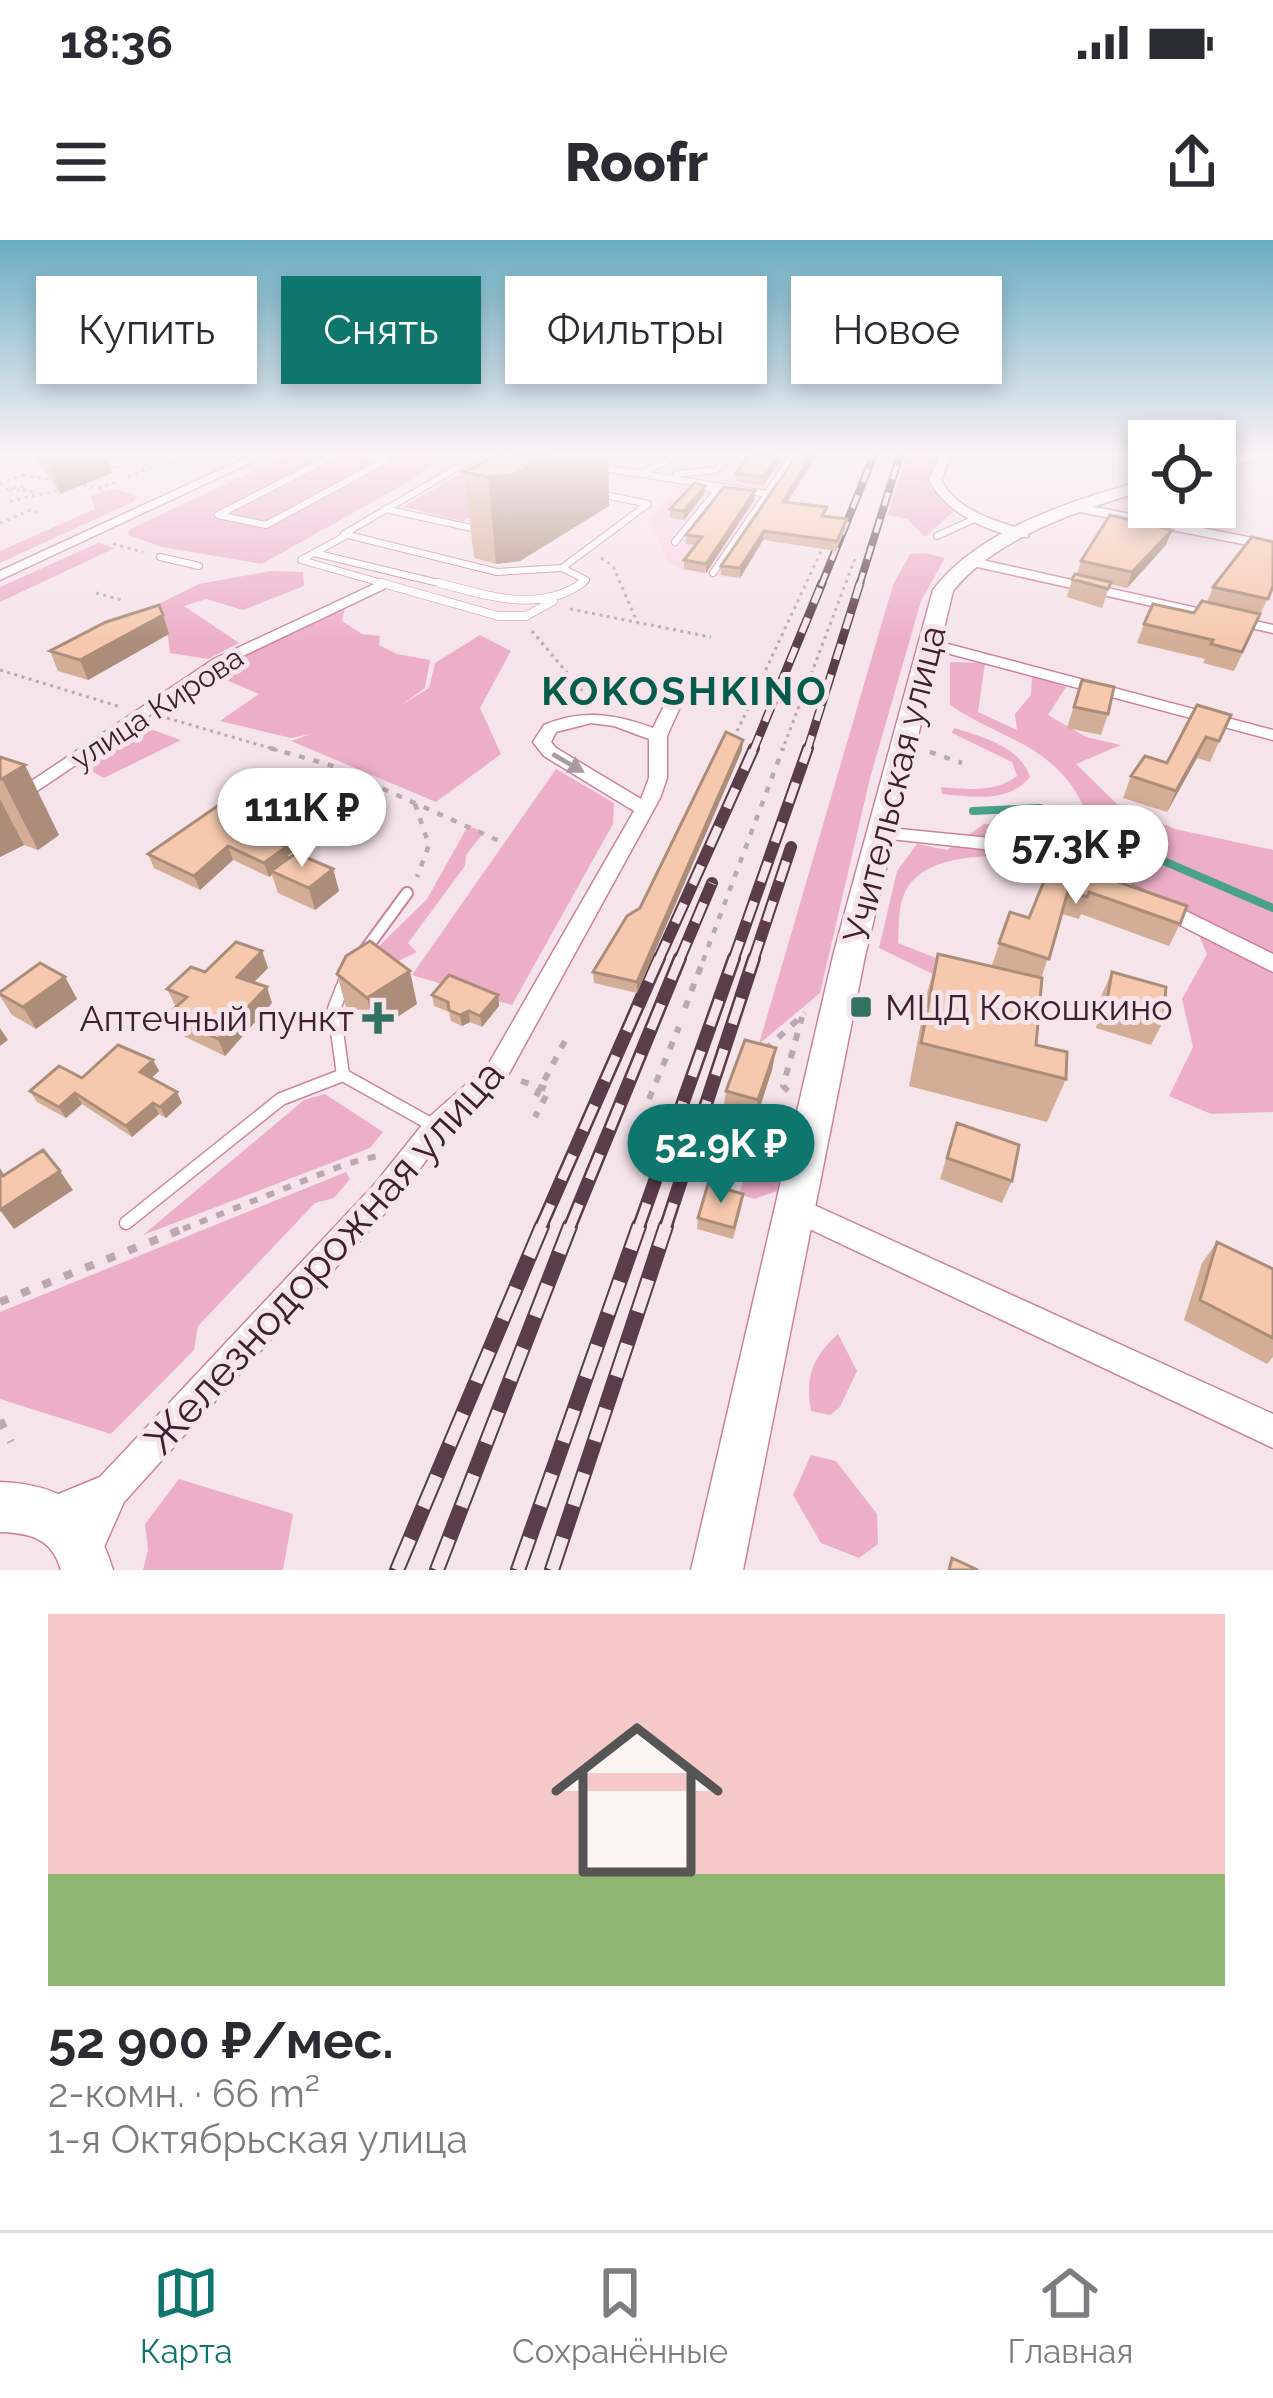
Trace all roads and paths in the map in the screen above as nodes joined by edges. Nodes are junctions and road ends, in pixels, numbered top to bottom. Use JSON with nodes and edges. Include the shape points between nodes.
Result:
{"nodes":[{"id":1,"x":128,"y":517,"type":"edge"},
{"id":2,"x":229,"y":517,"type":"edge"},
{"id":3,"x":279,"y":517,"type":"edge"},
{"id":4,"x":373,"y":517,"type":"edge"},
{"id":5,"x":421,"y":517,"type":"edge"},
{"id":6,"x":630,"y":517,"type":"edge"},
{"id":7,"x":695,"y":517,"type":"edge"},
{"id":8,"x":751,"y":517,"type":"edge"},
{"id":9,"x":979,"y":517,"type":"joint"},
{"id":10,"x":1060,"y":517,"type":"edge"},
{"id":11,"x":1125,"y":517,"type":"edge"},
{"id":12,"x":498,"y":534,"type":"edge"},
{"id":13,"x":1024,"y":534,"type":"junction"},
{"id":14,"x":828,"y":535,"type":"edge"},
{"id":15,"x":346,"y":536,"type":"junction"},
{"id":16,"x":937,"y":536,"type":"dead end"},
{"id":17,"x":99,"y":539,"type":"dead end"},
{"id":18,"x":675,"y":542,"type":"dead end"},
{"id":19,"x":1273,"y":546,"type":"edge"},
{"id":20,"x":314,"y":553,"type":"junction"},
{"id":21,"x":594,"y":553,"type":"dead end"},
{"id":22,"x":856,"y":556,"type":"dead end"},
{"id":23,"x":160,"y":557,"type":"joint"},
{"id":24,"x":969,"y":561,"type":"junction"},
{"id":25,"x":199,"y":566,"type":"dead end"},
{"id":26,"x":562,"y":568,"type":"junction"},
{"id":27,"x":713,"y":573,"type":"dead end"},
{"id":28,"x":0,"y":576,"type":"edge"},
{"id":29,"x":383,"y":584,"type":"junction"},
{"id":30,"x":97,"y":593,"type":"dead end"},
{"id":31,"x":562,"y":597,"type":"junction"},
{"id":32,"x":122,"y":600,"type":"dead end"},
{"id":33,"x":569,"y":608,"type":"dead end"},
{"id":34,"x":638,"y":624,"type":"junction"},
{"id":35,"x":1273,"y":629,"type":"edge"},
{"id":36,"x":532,"y":630,"type":"dead end"},
{"id":37,"x":711,"y":637,"type":"dead end"},
{"id":38,"x":928,"y":644,"type":"junction"},
{"id":39,"x":0,"y":670,"type":"edge"},
{"id":40,"x":677,"y":696,"type":"dead end"},
{"id":41,"x":598,"y":708,"type":"dead end"},
{"id":42,"x":144,"y":714,"type":"junction"},
{"id":43,"x":658,"y":736,"type":"junction"},
{"id":44,"x":1273,"y":736,"type":"edge"},
{"id":45,"x":919,"y":748,"type":"dead end"},
{"id":46,"x":728,"y":751,"type":"edge"},
{"id":47,"x":962,"y":763,"type":"dead end"},
{"id":48,"x":415,"y":804,"type":"junction"},
{"id":49,"x":645,"y":809,"type":"junction"},
{"id":50,"x":0,"y":810,"type":"edge"},
{"id":51,"x":879,"y":833,"type":"junction"},
{"id":52,"x":506,"y":844,"type":"dead end"},
{"id":53,"x":407,"y":893,"type":"joint"},
{"id":54,"x":1273,"y":964,"type":"edge"},
{"id":55,"x":685,"y":1008,"type":"dead end"},
{"id":56,"x":679,"y":1027,"type":"dead end"},
{"id":57,"x":566,"y":1040,"type":"dead end"},
{"id":58,"x":343,"y":1075,"type":"junction"},
{"id":59,"x":521,"y":1081,"type":"dead end"},
{"id":60,"x":536,"y":1096,"type":"dead end"},
{"id":61,"x":649,"y":1099,"type":"dead end"},
{"id":62,"x":535,"y":1117,"type":"dead end"},
{"id":63,"x":436,"y":1127,"type":"junction"},
{"id":64,"x":385,"y":1154,"type":"dead end"},
{"id":65,"x":792,"y":1207,"type":"junction"},
{"id":66,"x":126,"y":1222,"type":"dead end"},
{"id":67,"x":0,"y":1302,"type":"edge"},
{"id":68,"x":0,"y":1420,"type":"edge"},
{"id":69,"x":1273,"y":1432,"type":"edge"},
{"id":70,"x":11,"y":1442,"type":"dead end"},
{"id":71,"x":0,"y":1507,"type":"edge"},
{"id":72,"x":73,"y":1545,"type":"edge"},
{"id":73,"x":716,"y":1570,"type":"edge"}],
"edges":[{"from":1,"to":28,"type":"street"},
{"from":2,"to":3,"type":"lane","via":[[266,524]]},
{"from":4,"to":15,"type":"lane"},
{"from":5,"to":12,"type":"lane"},
{"from":6,"to":26,"type":"lane"},
{"from":7,"to":18,"type":"lane"},
{"from":8,"to":27,"type":"lane"},
{"from":9,"to":13,"type":"street"},
{"from":9,"to":16,"type":"lane"},
{"from":10,"to":13,"type":"street"},
{"from":11,"to":19,"type":"street"},
{"from":13,"to":24,"type":"street"},
{"from":14,"to":46,"type":"path"},
{"from":15,"to":20,"type":"lane"},
{"from":15,"to":26,"type":"lane","via":[[497,572]]},
{"from":17,"to":23,"type":"path"},
{"from":20,"to":29,"type":"lane","via":[[301,560]]},
{"from":20,"to":31,"type":"lane","via":[[514,601]]},
{"from":21,"to":34,"type":"path","via":[[613,566]]},
{"from":22,"to":55,"type":"path"},
{"from":23,"to":25,"type":"lane"},
{"from":24,"to":35,"type":"street"},
{"from":24,"to":38,"type":"street","name":"Учительская улица","via":[[943,590]]},
{"from":26,"to":31,"type":"lane","via":[[586,580]]},
{"from":29,"to":31,"type":"lane","via":[[514,618]]},
{"from":29,"to":42,"type":"street","name":"улица Кирова","via":[[219,662]]},
{"from":30,"to":32,"type":"path"},
{"from":33,"to":34,"type":"path"},
{"from":34,"to":37,"type":"path"},
{"from":36,"to":41,"type":"path"},
{"from":38,"to":44,"type":"street"},
{"from":38,"to":51,"type":"street","name":"Учительская улица"},
{"from":39,"to":42,"type":"path"},
{"from":40,"to":43,"type":"street","name":"Железнодорожная улица"},
{"from":42,"to":48,"type":"path","via":[[330,764]]},
{"from":42,"to":50,"type":"street","name":"улица Кирова"},
{"from":43,"to":49,"type":"street","name":"Железнодорожная улица","via":[[658,778]]},
{"from":43,"to":49,"type":"street","one_way":true,"via":[[589,716],[550,729],[542,742]]},
{"from":45,"to":47,"type":"path"},
{"from":48,"to":52,"type":"path"},
{"from":48,"to":53,"type":"path","via":[[429,845]]},
{"from":49,"to":63,"type":"street","name":"Железнодорожная улица","via":[[497,1072]]},
{"from":51,"to":54,"type":"street","via":[[1059,856]]},
{"from":51,"to":65,"type":"street","name":"Учительская улица"},
{"from":53,"to":58,"type":"lane","via":[[333,1000]]},
{"from":56,"to":61,"type":"path"},
{"from":57,"to":60,"type":"path"},
{"from":58,"to":63,"type":"lane"},
{"from":58,"to":66,"type":"lane","via":[[281,1099]]},
{"from":59,"to":62,"type":"path","via":[[549,1090]]},
{"from":63,"to":72,"type":"street","name":"Железнодорожная улица","via":[[112,1490]]},
{"from":64,"to":67,"type":"path"},
{"from":65,"to":69,"type":"street"},
{"from":65,"to":73,"type":"street","name":"Учительская улица"},
{"from":68,"to":70,"type":"path"},
{"from":71,"to":72,"type":"street","name":"Железнодорожная улица","via":[[32,1507]]}]}
